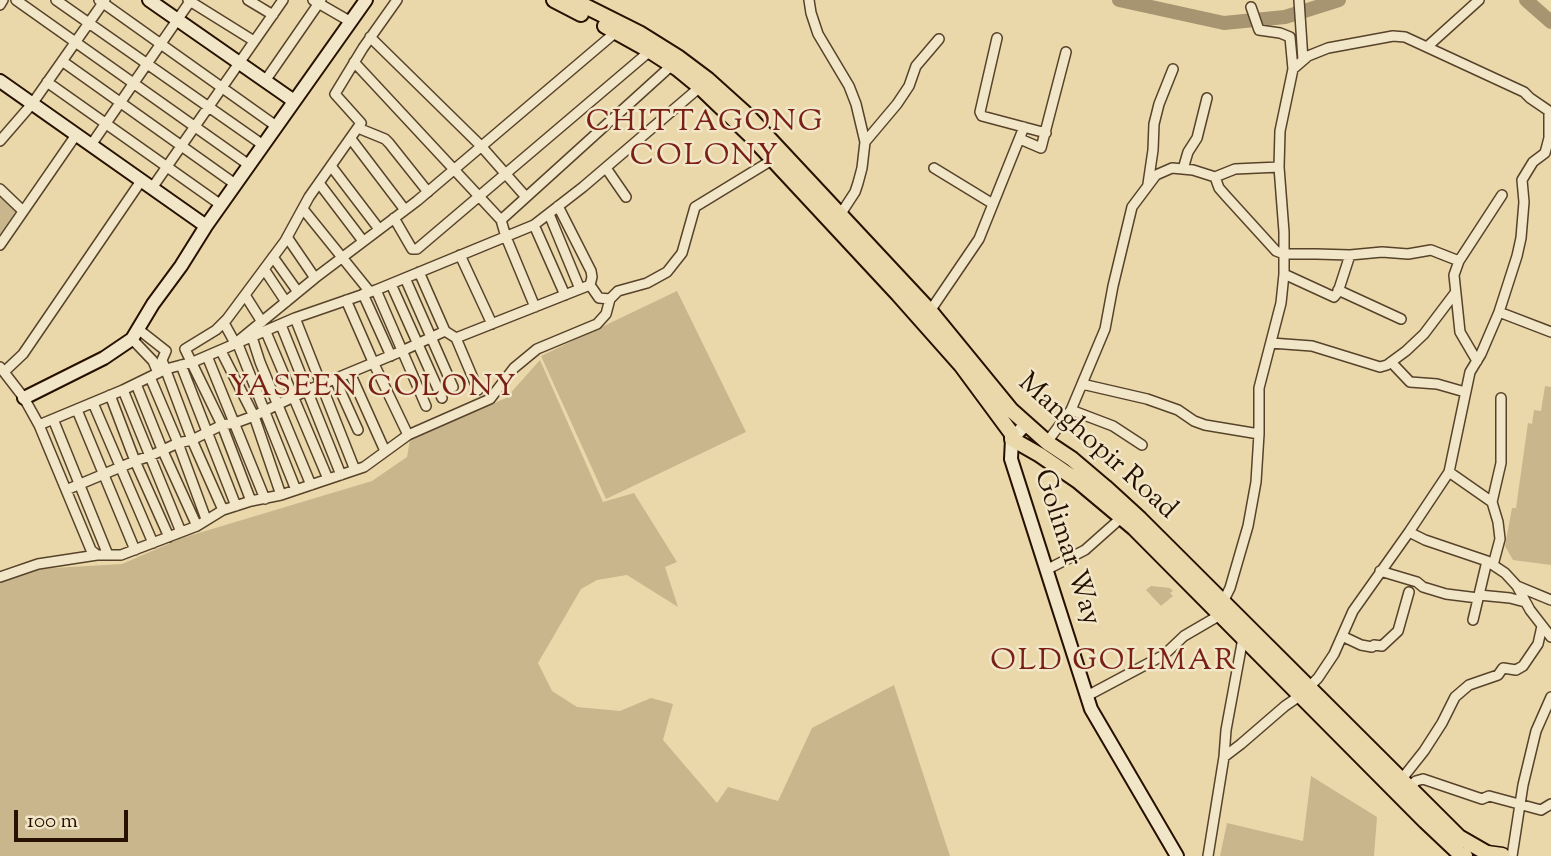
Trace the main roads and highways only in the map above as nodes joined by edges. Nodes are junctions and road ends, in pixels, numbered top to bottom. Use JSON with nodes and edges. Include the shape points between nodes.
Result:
{"nodes":[{"id":1,"x":554,"y":0,"type":"edge"},
{"id":2,"x":573,"y":0,"type":"edge"},
{"id":3,"x":1222,"y":608,"type":"junction"},
{"id":4,"x":1305,"y":691,"type":"junction"},
{"id":5,"x":1494,"y":855,"type":"edge"},
{"id":6,"x":1465,"y":856,"type":"edge"}],
"edges":[{"from":1,"to":3,"type":"main road","name":"Manghopir Road","via":[[650,51],[700,86],[961,365],[1012,439],[1078,481]]},
{"from":2,"to":3,"type":"main road","name":"Manghopir Road","via":[[679,58],[747,115],[930,311],[1011,410],[1105,486]]},
{"from":3,"to":4,"type":"main road","name":"Manghopir Road"},
{"from":3,"to":4,"type":"main road","name":"Manghopir Road","via":[[1243,638]]},
{"from":4,"to":5,"type":"main road","name":"Manghopir Road","via":[[1459,837]]},
{"from":4,"to":6,"type":"main road","name":"Manghopir Road","via":[[1425,821]]}]}
